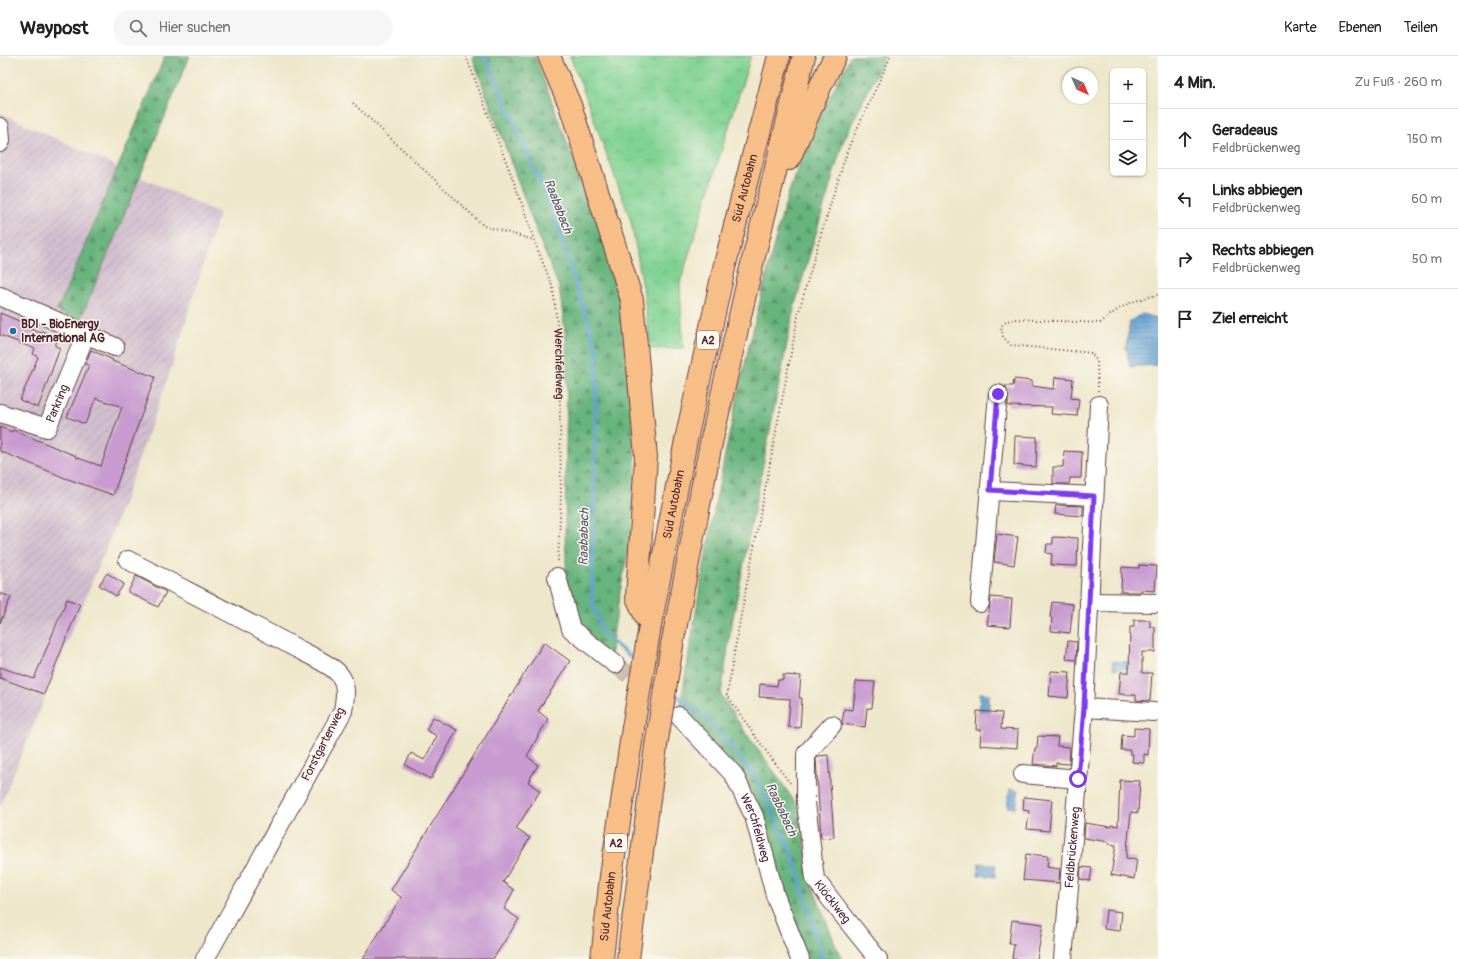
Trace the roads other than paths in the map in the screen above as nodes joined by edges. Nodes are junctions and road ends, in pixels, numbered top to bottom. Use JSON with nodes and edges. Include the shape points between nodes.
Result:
{"nodes":[{"id":1,"x":549,"y":56,"type":"edge"},
{"id":2,"x":779,"y":56,"type":"edge"},
{"id":3,"x":804,"y":56,"type":"edge"},
{"id":4,"x":835,"y":56,"type":"edge"},
{"id":5,"x":0,"y":127,"type":"edge"},
{"id":6,"x":0,"y":143,"type":"edge"},
{"id":7,"x":766,"y":210,"type":"junction"},
{"id":8,"x":0,"y":296,"type":"edge"},
{"id":9,"x":86,"y":334,"type":"junction"},
{"id":10,"x":115,"y":347,"type":"dead end"},
{"id":11,"x":998,"y":394,"type":"dead end"},
{"id":12,"x":1099,"y":405,"type":"road end"},
{"id":13,"x":0,"y":413,"type":"edge"},
{"id":14,"x":990,"y":490,"type":"junction"},
{"id":15,"x":1094,"y":496,"type":"junction"},
{"id":16,"x":128,"y":560,"type":"dead end"},
{"id":17,"x":557,"y":577,"type":"road end"},
{"id":18,"x":980,"y":602,"type":"dead end"},
{"id":19,"x":1089,"y":602,"type":"junction"},
{"id":20,"x":1158,"y":603,"type":"edge"},
{"id":21,"x":650,"y":626,"type":"junction"},
{"id":22,"x":615,"y":664,"type":"tunnel mouth"},
{"id":23,"x":1084,"y":708,"type":"junction"},
{"id":24,"x":1154,"y":712,"type":"dead end"},
{"id":25,"x":679,"y":716,"type":"tunnel mouth"},
{"id":26,"x":832,"y":725,"type":"dead end"},
{"id":27,"x":1023,"y":774,"type":"dead end"},
{"id":28,"x":1078,"y":779,"type":"junction"},
{"id":29,"x":206,"y":959,"type":"edge"},
{"id":30,"x":602,"y":959,"type":"edge"},
{"id":31,"x":628,"y":959,"type":"edge"},
{"id":32,"x":800,"y":959,"type":"edge"},
{"id":33,"x":878,"y":959,"type":"edge"},
{"id":34,"x":1063,"y":959,"type":"edge"}],
"edges":[{"from":1,"to":21,"type":"highway","via":[[570,105],[632,300],[646,457],[637,597]]},
{"from":2,"to":21,"type":"highway","name":"Süd Autobahn","number":"A2","via":[[723,272],[687,435]]},
{"from":3,"to":7,"type":"highway","name":"Süd Autobahn","number":"A2"},
{"from":4,"to":7,"type":"highway"},
{"from":5,"to":6,"type":"street"},
{"from":7,"to":31,"type":"highway","name":"Süd Autobahn","number":"A2","bridge":true,"via":[[711,443],[672,645]]},
{"from":8,"to":9,"type":"street"},
{"from":9,"to":10,"type":"street"},
{"from":9,"to":13,"type":"street","name":"Parkring","via":[[46,428]]},
{"from":11,"to":14,"type":"street"},
{"from":12,"to":15,"type":"street","name":"Feldbrückenweg"},
{"from":14,"to":15,"type":"street"},
{"from":14,"to":18,"type":"street"},
{"from":15,"to":19,"type":"street","name":"Feldbrückenweg"},
{"from":16,"to":29,"type":"street","name":"Forstgartenweg","via":[[327,666],[338,673],[344,682],[343,711]]},
{"from":17,"to":22,"type":"street","via":[[571,629]]},
{"from":19,"to":20,"type":"street"},
{"from":19,"to":23,"type":"street","name":"Feldbrückenweg"},
{"from":21,"to":30,"type":"highway","name":"Süd Autobahn","number":"A2","bridge":true,"via":[[632,728]]},
{"from":23,"to":24,"type":"street"},
{"from":23,"to":28,"type":"street","name":"Feldbrückenweg"},
{"from":25,"to":32,"type":"street","name":"Werchfeldweg","via":[[734,775],[754,816],[775,895]]},
{"from":26,"to":33,"type":"street","name":"Klöcklweg","via":[[806,754],[806,802],[816,879]]},
{"from":27,"to":28,"type":"street"},
{"from":28,"to":34,"type":"street","name":"Feldbrückenweg"}]}
